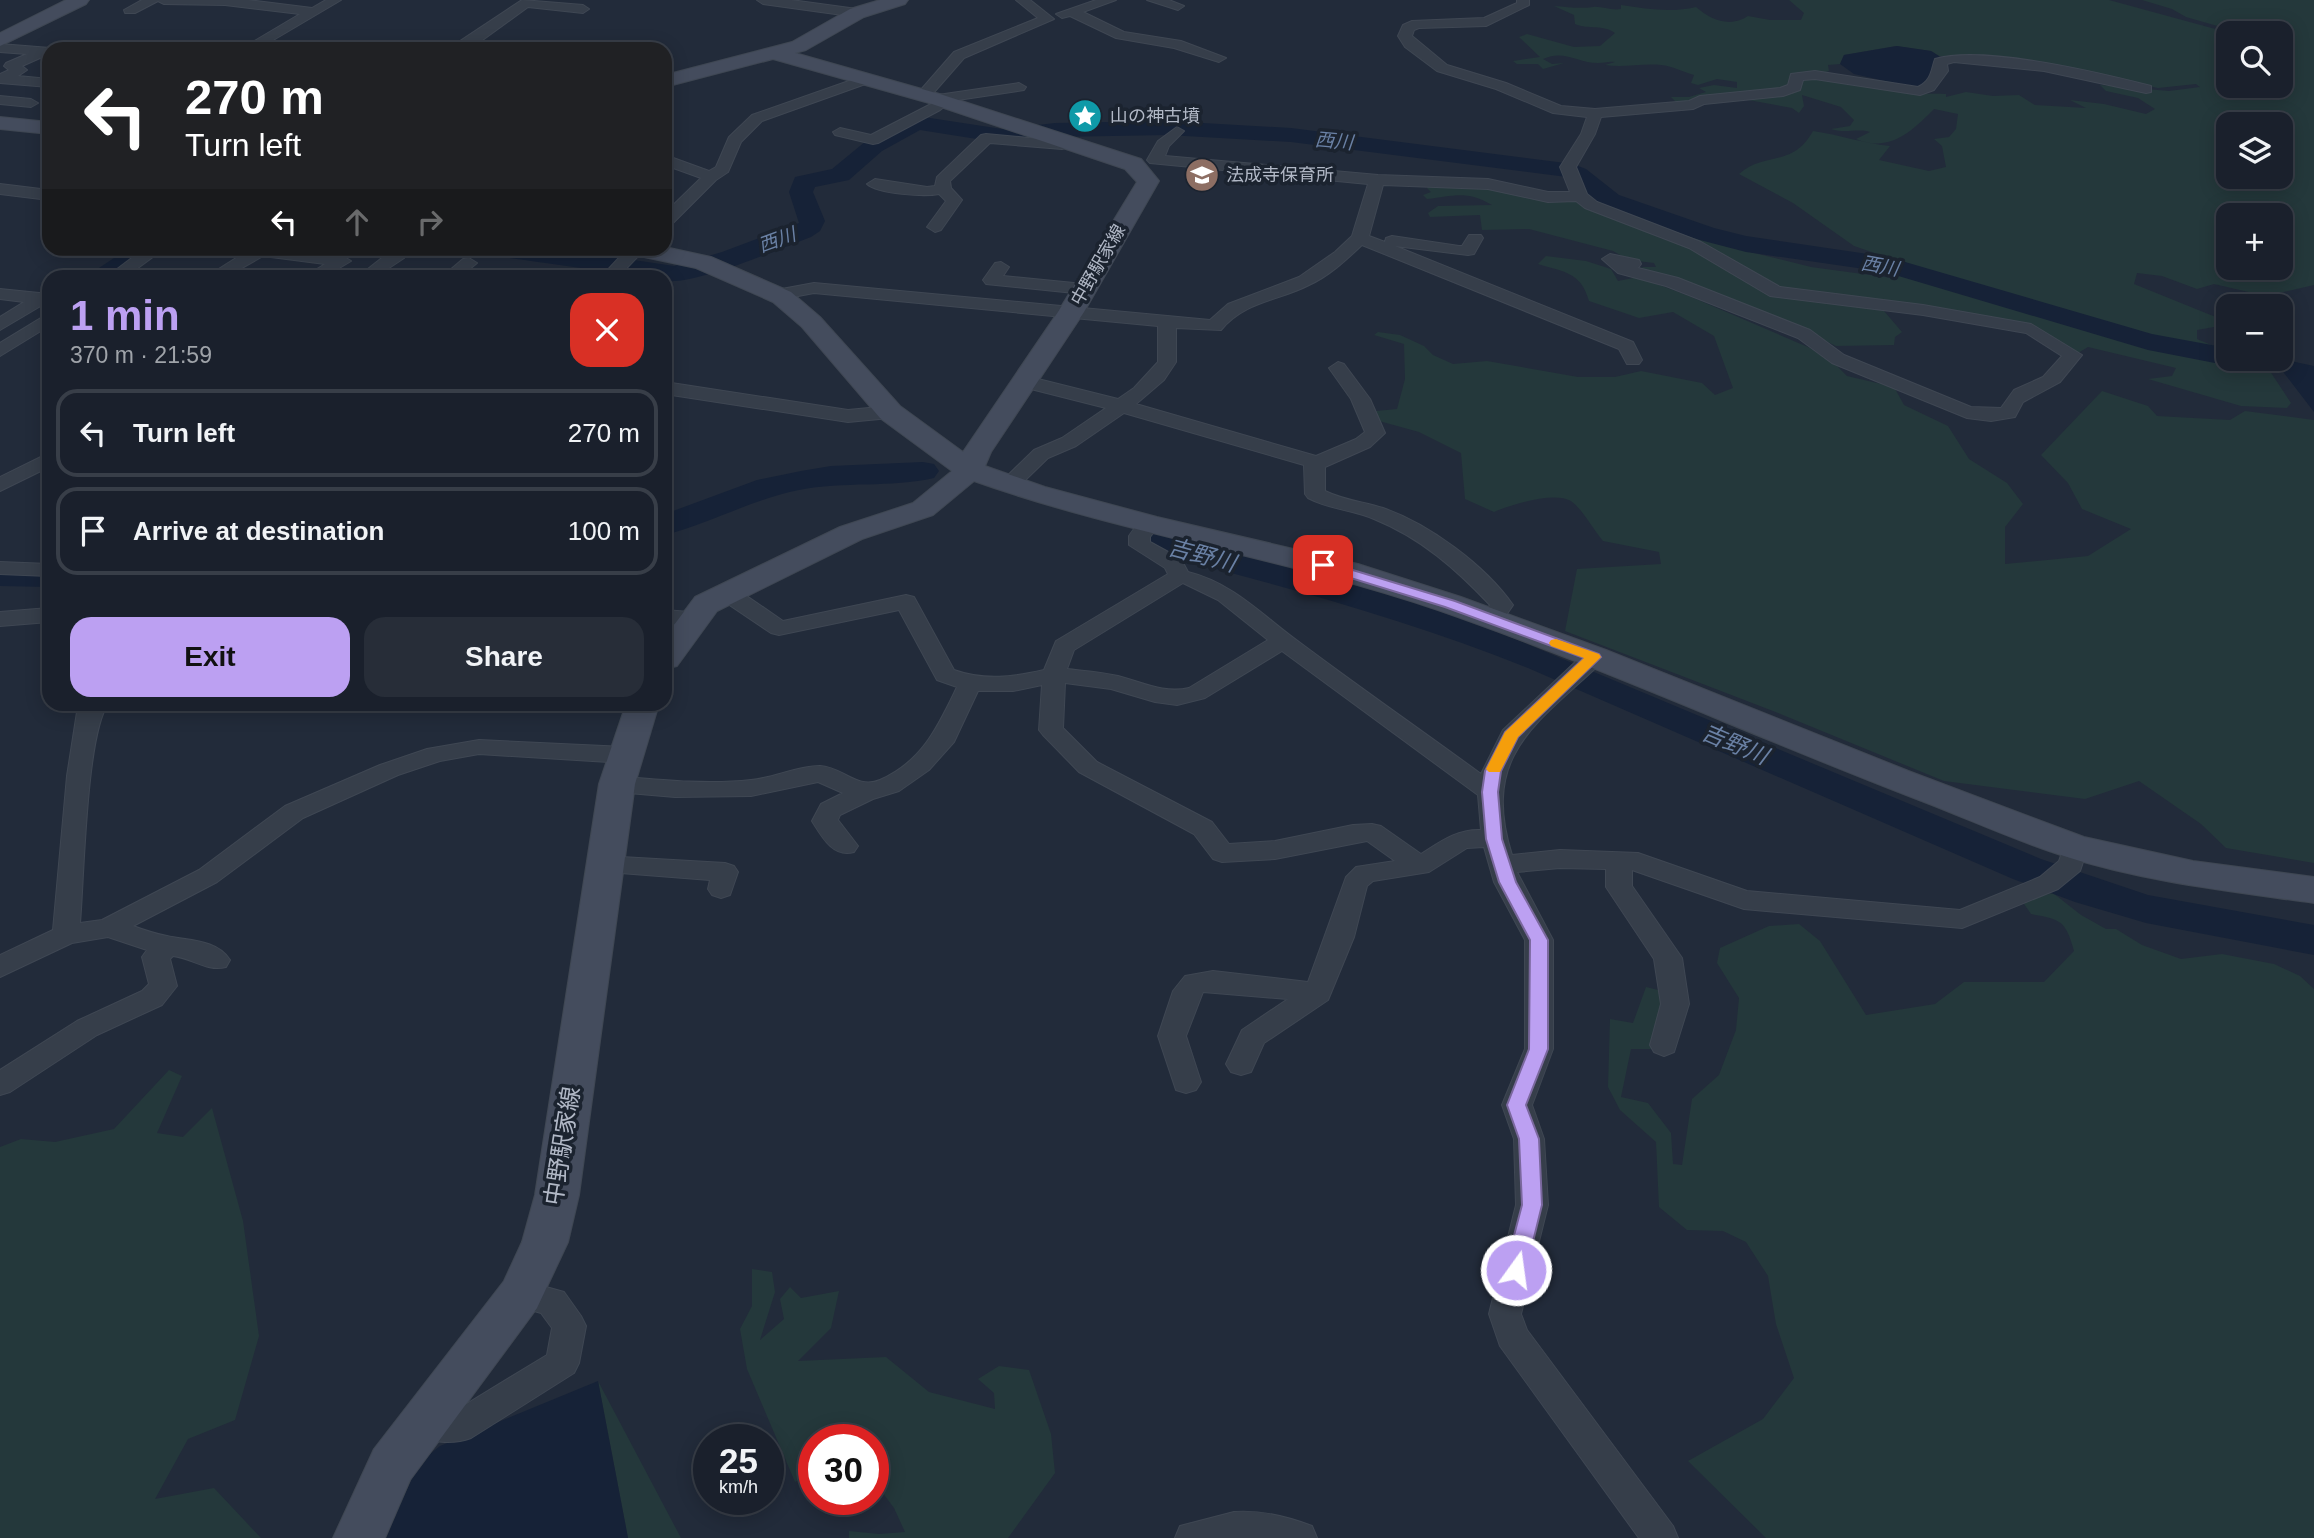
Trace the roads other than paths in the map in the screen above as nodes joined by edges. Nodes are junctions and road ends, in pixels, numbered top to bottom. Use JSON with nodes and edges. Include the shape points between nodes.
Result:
{"nodes":[{"id":1,"x":80,"y":0,"type":"edge"},
{"id":2,"x":153,"y":0,"type":"edge"},
{"id":3,"x":164,"y":0,"type":"edge"},
{"id":4,"x":335,"y":0,"type":"edge"},
{"id":5,"x":763,"y":0,"type":"edge"},
{"id":6,"x":899,"y":0,"type":"edge"},
{"id":7,"x":1022,"y":0,"type":"edge"},
{"id":8,"x":1110,"y":0,"type":"edge"},
{"id":9,"x":1153,"y":0,"type":"edge"},
{"id":10,"x":1523,"y":0,"type":"edge"},
{"id":11,"x":528,"y":1,"type":"edge"},
{"id":12,"x":1178,"y":6,"type":"dead end"},
{"id":13,"x":583,"y":9,"type":"dead end"},
{"id":14,"x":130,"y":10,"type":"dead end"},
{"id":15,"x":314,"y":12,"type":"junction"},
{"id":16,"x":1073,"y":12,"type":"junction"},
{"id":17,"x":857,"y":13,"type":"junction"},
{"id":18,"x":1048,"y":17,"type":"junction"},
{"id":19,"x":0,"y":40,"type":"edge"},
{"id":20,"x":260,"y":42,"type":"edge"},
{"id":21,"x":470,"y":42,"type":"edge"},
{"id":22,"x":0,"y":48,"type":"edge"},
{"id":23,"x":42,"y":51,"type":"edge"},
{"id":24,"x":42,"y":53,"type":"edge"},
{"id":25,"x":777,"y":54,"type":"junction"},
{"id":26,"x":1220,"y":58,"type":"dead end"},
{"id":27,"x":0,"y":79,"type":"edge"},
{"id":28,"x":672,"y":79,"type":"edge"},
{"id":29,"x":866,"y":79,"type":"junction"},
{"id":30,"x":42,"y":82,"type":"edge"},
{"id":31,"x":1018,"y":87,"type":"dead end"},
{"id":32,"x":2147,"y":89,"type":"dead end"},
{"id":33,"x":935,"y":99,"type":"junction"},
{"id":34,"x":0,"y":100,"type":"edge"},
{"id":35,"x":32,"y":103,"type":"dead end"},
{"id":36,"x":1595,"y":113,"type":"junction"},
{"id":37,"x":0,"y":123,"type":"edge"},
{"id":38,"x":42,"y":127,"type":"edge"},
{"id":39,"x":1177,"y":131,"type":"dead end"},
{"id":40,"x":840,"y":132,"type":"dead end"},
{"id":41,"x":1052,"y":136,"type":"junction"},
{"id":42,"x":672,"y":163,"type":"edge"},
{"id":43,"x":1149,"y":168,"type":"junction"},
{"id":44,"x":711,"y":177,"type":"junction"},
{"id":45,"x":1378,"y":180,"type":"junction"},
{"id":46,"x":875,"y":184,"type":"dead end"},
{"id":47,"x":0,"y":189,"type":"edge"},
{"id":48,"x":943,"y":190,"type":"junction"},
{"id":49,"x":18,"y":191,"type":"junction"},
{"id":50,"x":42,"y":191,"type":"edge"},
{"id":51,"x":1580,"y":196,"type":"junction"},
{"id":52,"x":0,"y":201,"type":"edge"},
{"id":53,"x":672,"y":215,"type":"edge"},
{"id":54,"x":935,"y":227,"type":"dead end"},
{"id":55,"x":1360,"y":238,"type":"junction"},
{"id":56,"x":1475,"y":238,"type":"dead end"},
{"id":57,"x":145,"y":256,"type":"edge"},
{"id":58,"x":251,"y":256,"type":"edge"},
{"id":59,"x":302,"y":256,"type":"edge"},
{"id":60,"x":395,"y":256,"type":"edge"},
{"id":61,"x":627,"y":259,"type":"edge"},
{"id":62,"x":469,"y":263,"type":"dead end"},
{"id":63,"x":1633,"y":264,"type":"dead end"},
{"id":64,"x":1001,"y":267,"type":"dead end"},
{"id":65,"x":125,"y":270,"type":"edge"},
{"id":66,"x":226,"y":270,"type":"edge"},
{"id":67,"x":326,"y":270,"type":"edge"},
{"id":68,"x":375,"y":270,"type":"edge"},
{"id":69,"x":459,"y":270,"type":"edge"},
{"id":70,"x":0,"y":294,"type":"edge"},
{"id":71,"x":777,"y":295,"type":"junction"},
{"id":72,"x":42,"y":298,"type":"edge"},
{"id":73,"x":42,"y":300,"type":"edge"},
{"id":74,"x":1077,"y":300,"type":"junction"},
{"id":75,"x":42,"y":323,"type":"edge"},
{"id":76,"x":1167,"y":323,"type":"junction"},
{"id":77,"x":0,"y":325,"type":"edge"},
{"id":78,"x":0,"y":351,"type":"edge"},
{"id":79,"x":1633,"y":360,"type":"dead end"},
{"id":80,"x":1338,"y":368,"type":"dead end"},
{"id":81,"x":1026,"y":382,"type":"junction"},
{"id":82,"x":672,"y":389,"type":"edge"},
{"id":83,"x":1121,"y":406,"type":"junction"},
{"id":84,"x":890,"y":412,"type":"junction"},
{"id":85,"x":42,"y":462,"type":"edge"},
{"id":86,"x":1315,"y":464,"type":"junction"},
{"id":87,"x":969,"y":470,"type":"junction"},
{"id":88,"x":0,"y":485,"type":"edge"},
{"id":89,"x":1009,"y":485,"type":"junction"},
{"id":90,"x":1150,"y":524,"type":"junction"},
{"id":91,"x":0,"y":568,"type":"edge"},
{"id":92,"x":42,"y":570,"type":"edge"},
{"id":93,"x":1180,"y":576,"type":"junction"},
{"id":94,"x":727,"y":593,"type":"junction"},
{"id":95,"x":42,"y":616,"type":"edge"},
{"id":96,"x":679,"y":618,"type":"edge"},
{"id":97,"x":0,"y":619,"type":"edge"},
{"id":98,"x":1490,"y":619,"type":"junction"},
{"id":99,"x":672,"y":638,"type":"edge"},
{"id":100,"x":1283,"y":641,"type":"junction"},
{"id":101,"x":1581,"y":669,"type":"junction"},
{"id":102,"x":1054,"y":675,"type":"junction"},
{"id":103,"x":970,"y":684,"type":"junction"},
{"id":104,"x":90,"y":711,"type":"edge"},
{"id":105,"x":640,"y":711,"type":"edge"},
{"id":106,"x":621,"y":769,"type":"junction"},
{"id":107,"x":1490,"y":792,"type":"junction"},
{"id":108,"x":864,"y":793,"type":"junction"},
{"id":109,"x":845,"y":846,"type":"dead end"},
{"id":110,"x":2075,"y":847,"type":"junction"},
{"id":111,"x":1498,"y":852,"type":"junction"},
{"id":112,"x":1619,"y":862,"type":"junction"},
{"id":113,"x":604,"y":866,"type":"junction"},
{"id":114,"x":1420,"y":866,"type":"junction"},
{"id":115,"x":720,"y":889,"type":"dead end"},
{"id":116,"x":2314,"y":890,"type":"edge"},
{"id":117,"x":108,"y":928,"type":"junction"},
{"id":118,"x":66,"y":935,"type":"junction"},
{"id":119,"x":167,"y":946,"type":"junction"},
{"id":120,"x":216,"y":960,"type":"dead end"},
{"id":121,"x":0,"y":967,"type":"edge"},
{"id":122,"x":1318,"y":993,"type":"junction"},
{"id":123,"x":1664,"y":1045,"type":"dead end"},
{"id":124,"x":1241,"y":1064,"type":"dead end"},
{"id":125,"x":1186,"y":1082,"type":"dead end"},
{"id":126,"x":0,"y":1084,"type":"edge"},
{"id":127,"x":521,"y":1294,"type":"junction"},
{"id":128,"x":424,"y":1424,"type":"junction"},
{"id":129,"x":359,"y":1538,"type":"edge"},
{"id":130,"x":1193,"y":1538,"type":"edge"},
{"id":131,"x":1300,"y":1538,"type":"edge"},
{"id":132,"x":1660,"y":1538,"type":"edge"}],
"edges":[{"from":1,"to":19,"type":"main road"},
{"from":2,"to":14,"type":"street"},
{"from":3,"to":15,"type":"street","via":[[225,1]]},
{"from":4,"to":15,"type":"street"},
{"from":5,"to":17,"type":"street"},
{"from":6,"to":17,"type":"main road"},
{"from":7,"to":18,"type":"street"},
{"from":8,"to":16,"type":"street"},
{"from":9,"to":12,"type":"street"},
{"from":10,"to":36,"type":"street","via":[[1522,5],[1486,22],[1417,24],[1408,28],[1405,36],[1442,68],[1558,110]]},
{"from":11,"to":13,"type":"street"},
{"from":11,"to":21,"type":"street"},
{"from":15,"to":20,"type":"street"},
{"from":16,"to":18,"type":"street"},
{"from":16,"to":26,"type":"street","via":[[1121,34]]},
{"from":17,"to":25,"type":"main road","via":[[805,44]]},
{"from":18,"to":33,"type":"street","via":[[960,55]]},
{"from":22,"to":23,"type":"street"},
{"from":24,"to":27,"type":"street","via":[[11,66],[20,70]]},
{"from":25,"to":28,"type":"main road"},
{"from":25,"to":29,"type":"main road"},
{"from":27,"to":30,"type":"street"},
{"from":29,"to":33,"type":"main road"},
{"from":29,"to":44,"type":"street","via":[[757,118],[734,140],[723,169]]},
{"from":31,"to":33,"type":"street"},
{"from":32,"to":36,"type":"street","via":[[2044,67],[1952,58],[1940,62],[1941,71],[1920,91],[1815,75],[1796,77],[1795,87],[1783,92]]},
{"from":33,"to":40,"type":"street","via":[[919,118],[895,120],[873,140]]},
{"from":33,"to":41,"type":"main road"},
{"from":34,"to":35,"type":"street"},
{"from":36,"to":51,"type":"street","via":[[1569,167]]},
{"from":37,"to":38,"type":"main road"},
{"from":39,"to":43,"type":"street"},
{"from":41,"to":43,"type":"main road"},
{"from":41,"to":48,"type":"street","via":[[1062,145],[986,138],[942,180]]},
{"from":42,"to":44,"type":"street"},
{"from":43,"to":45,"type":"street","via":[[1201,162]]},
{"from":43,"to":74,"type":"main road","name":"中野駅家線","via":[[1148,181]]},
{"from":44,"to":53,"type":"street"},
{"from":45,"to":51,"type":"street","via":[[1488,184],[1548,197]]},
{"from":45,"to":55,"type":"street"},
{"from":46,"to":48,"type":"street"},
{"from":47,"to":49,"type":"street"},
{"from":48,"to":54,"type":"street","via":[[954,200]]},
{"from":49,"to":50,"type":"street"},
{"from":49,"to":52,"type":"street"},
{"from":51,"to":63,"type":"street","via":[[1591,205],[1718,256],[1776,292],[2031,329],[2073,355],[2050,381],[2022,391],[2008,413],[1967,412],[1838,359],[1804,334],[1672,282],[1624,270],[1610,259]]},
{"from":55,"to":56,"type":"street","via":[[1459,251],[1468,250]]},
{"from":55,"to":76,"type":"street","via":[[1305,281],[1235,305],[1215,326]]},
{"from":55,"to":79,"type":"street","via":[[1627,346]]},
{"from":57,"to":65,"type":"street"},
{"from":58,"to":66,"type":"street"},
{"from":59,"to":67,"type":"street","via":[[343,261]]},
{"from":60,"to":68,"type":"street"},
{"from":61,"to":71,"type":"main road","via":[[703,262]]},
{"from":62,"to":69,"type":"street"},
{"from":64,"to":74,"type":"street","via":[[992,280]]},
{"from":70,"to":72,"type":"street"},
{"from":71,"to":74,"type":"street","via":[[814,288]]},
{"from":71,"to":84,"type":"main road","via":[[811,322]]},
{"from":73,"to":77,"type":"street"},
{"from":74,"to":76,"type":"street"},
{"from":74,"to":81,"type":"main road","name":"中野駅家線"},
{"from":75,"to":78,"type":"street"},
{"from":76,"to":83,"type":"street","via":[[1167,362],[1141,393]]},
{"from":80,"to":86,"type":"street","via":[[1370,415],[1375,433]]},
{"from":81,"to":83,"type":"street"},
{"from":81,"to":87,"type":"main road","name":"中野駅家線"},
{"from":82,"to":84,"type":"street","via":[[848,416]]},
{"from":83,"to":86,"type":"street"},
{"from":83,"to":89,"type":"street","via":[[1069,442],[1041,454]]},
{"from":84,"to":87,"type":"main road"},
{"from":85,"to":88,"type":"street"},
{"from":86,"to":98,"type":"street","via":[[1315,494],[1383,515],[1448,550],[1502,605]]},
{"from":87,"to":89,"type":"main road"},
{"from":87,"to":94,"type":"main road","name":"中野駅家線","via":[[923,509],[851,533]]},
{"from":89,"to":90,"type":"main road"},
{"from":90,"to":93,"type":"street","via":[[1139,536],[1140,545],[1173,564]]},
{"from":90,"to":98,"type":"main road","via":[[1347,572]]},
{"from":91,"to":92,"type":"street"},
{"from":93,"to":100,"type":"street","via":[[1248,609]]},
{"from":93,"to":102,"type":"street","via":[[1064,646]]},
{"from":94,"to":96,"type":"main road","name":"中野駅家線"},
{"from":94,"to":103,"type":"street","via":[[779,628],[906,602],[945,675]]},
{"from":95,"to":97,"type":"street"},
{"from":96,"to":99,"type":"main road","name":"中野駅家線"},
{"from":98,"to":101,"type":"main road"},
{"from":100,"to":102,"type":"street","via":[[1197,693],[1177,698],[1114,682]]},
{"from":100,"to":107,"type":"street"},
{"from":101,"to":107,"type":"street","via":[[1511,735],[1493,771]]},
{"from":101,"to":110,"type":"main road"},
{"from":102,"to":103,"type":"street","via":[[1013,684]]},
{"from":102,"to":114,"type":"street","via":[[1051,730],[1088,767],[1203,828],[1222,853],[1275,850],[1372,832]]},
{"from":103,"to":108,"type":"street","via":[[942,743],[890,785]]},
{"from":104,"to":118,"type":"street","via":[[79,776]]},
{"from":105,"to":106,"type":"main road","name":"中野駅家線"},
{"from":106,"to":108,"type":"street","via":[[675,789],[751,788],[820,774]]},
{"from":106,"to":113,"type":"main road","name":"中野駅家線"},
{"from":106,"to":117,"type":"street","via":[[479,747],[436,754],[294,812],[208,876]]},
{"from":107,"to":111,"type":"street"},
{"from":108,"to":109,"type":"street","via":[[830,810],[825,821]]},
{"from":110,"to":112,"type":"street","via":[[2071,864],[2049,883],[1962,919],[1744,900],[1638,862]]},
{"from":110,"to":116,"type":"main road","via":[[2193,874]]},
{"from":111,"to":112,"type":"street"},
{"from":111,"to":114,"type":"street","via":[[1469,838]]},
{"from":111,"to":132,"type":"street","via":[[1518,904],[1539,940],[1539,1049],[1517,1105],[1529,1139],[1532,1205],[1505,1314],[1512,1336]]},
{"from":112,"to":123,"type":"street","via":[[1619,887],[1668,958],[1675,1004]]},
{"from":113,"to":115,"type":"street","via":[[725,872]]},
{"from":113,"to":127,"type":"main road","name":"中野駅家線","via":[[557,1195],[545,1242]]},
{"from":114,"to":122,"type":"street","via":[[1365,873],[1355,883]]},
{"from":117,"to":118,"type":"street"},
{"from":117,"to":119,"type":"street"},
{"from":118,"to":121,"type":"street"},
{"from":119,"to":120,"type":"street","via":[[192,948]]},
{"from":119,"to":126,"type":"street","via":[[156,957],[163,986],[152,998],[86,1028]]},
{"from":122,"to":124,"type":"street","via":[[1252,1037]]},
{"from":122,"to":125,"type":"street","via":[[1195,983],[1187,991],[1172,1036]]},
{"from":127,"to":128,"type":"main road","name":"中野駅家線"},
{"from":127,"to":128,"type":"street","via":[[552,1302],[569,1326],[562,1363],[459,1427]]},
{"from":128,"to":129,"type":"main road","name":"中野駅家線","via":[[392,1465]]},
{"from":130,"to":131,"type":"street","via":[[1222,1528],[1267,1528]]}]}
